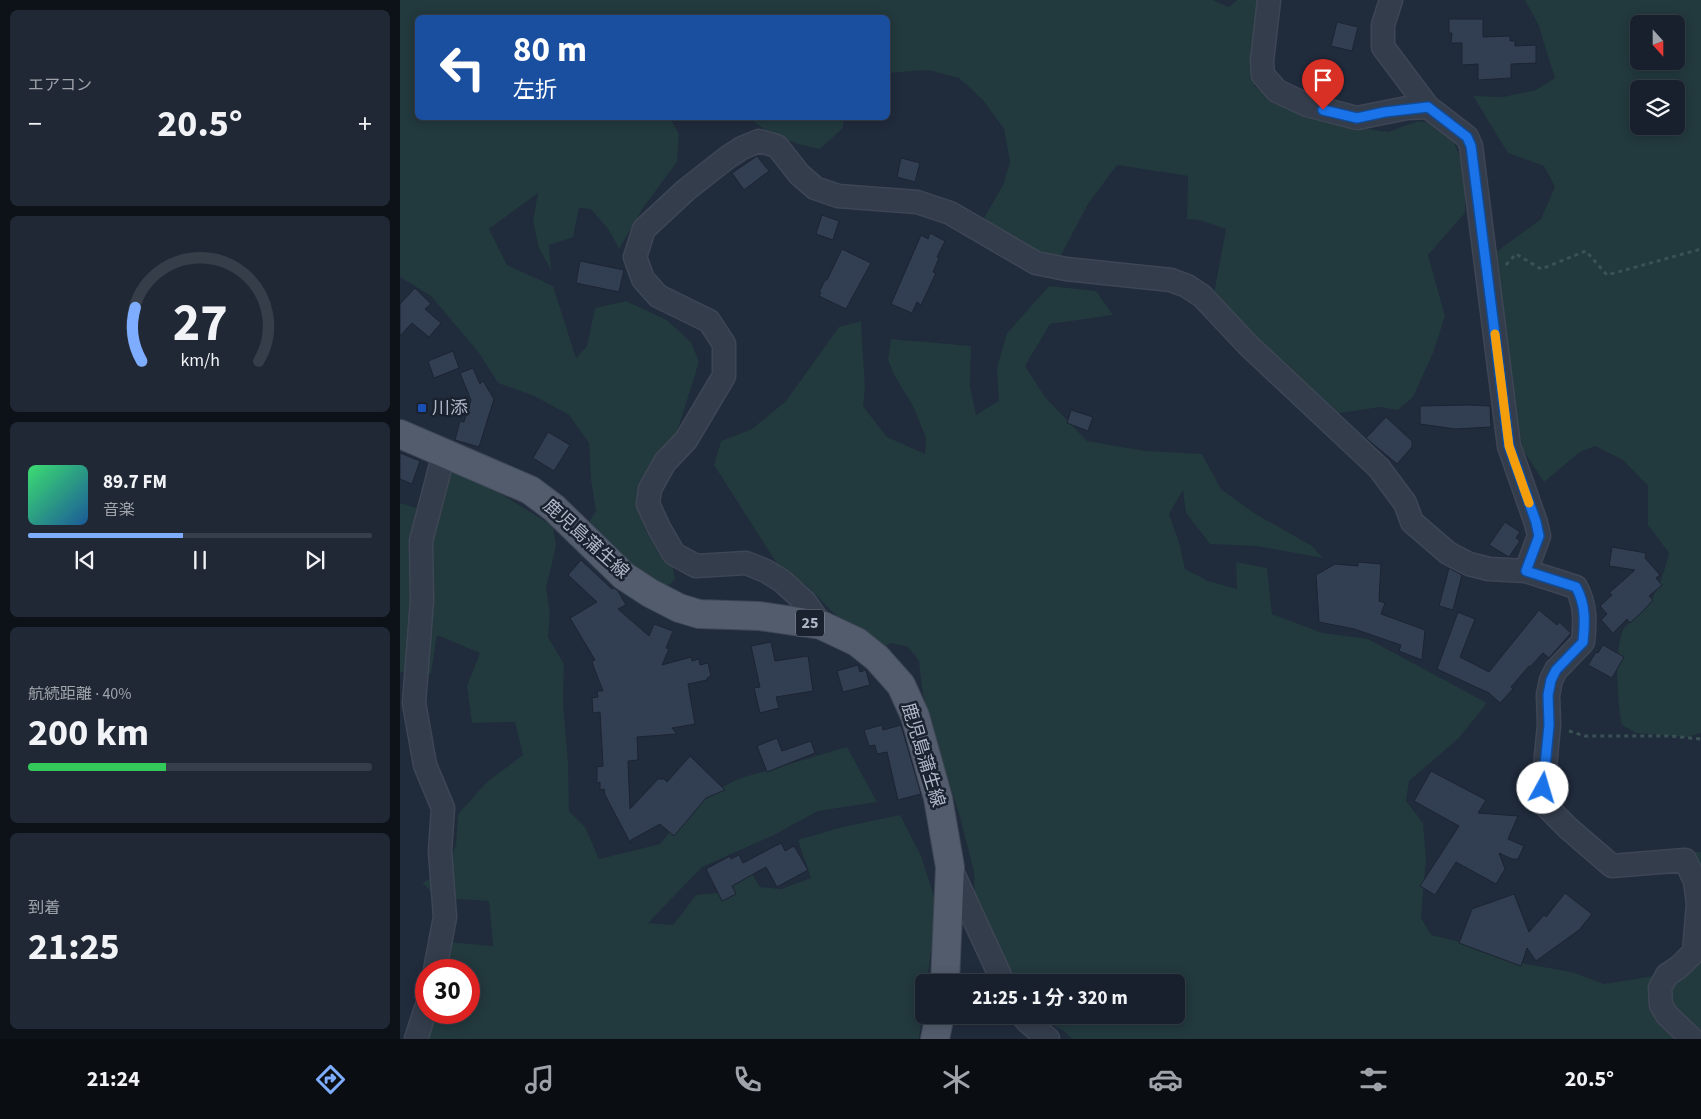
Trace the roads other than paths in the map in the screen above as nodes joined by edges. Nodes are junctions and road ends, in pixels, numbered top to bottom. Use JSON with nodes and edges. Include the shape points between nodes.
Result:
{"nodes":[{"id":1,"x":1269,"y":0,"type":"edge"},
{"id":2,"x":1391,"y":0,"type":"edge"},
{"id":3,"x":1428,"y":107,"type":"junction"},
{"id":4,"x":400,"y":434,"type":"edge"},
{"id":5,"x":444,"y":453,"type":"junction"},
{"id":6,"x":1526,"y":571,"type":"junction"},
{"id":7,"x":821,"y":624,"type":"junction"},
{"id":8,"x":950,"y":867,"type":"junction"},
{"id":9,"x":437,"y":959,"type":"edge"},
{"id":10,"x":945,"y":974,"type":"edge"},
{"id":11,"x":999,"y":974,"type":"edge"},
{"id":12,"x":421,"y":1024,"type":"edge"},
{"id":13,"x":938,"y":1024,"type":"edge"},
{"id":14,"x":1030,"y":1024,"type":"edge"},
{"id":15,"x":416,"y":1039,"type":"edge"},
{"id":16,"x":936,"y":1039,"type":"edge"},
{"id":17,"x":1048,"y":1039,"type":"edge"},
{"id":18,"x":1692,"y":1039,"type":"edge"}],
"edges":[{"from":1,"to":3,"type":"street","via":[[1263,75],[1277,91],[1307,105],[1357,118],[1392,110]]},
{"from":2,"to":3,"type":"street","via":[[1383,25],[1383,47]]},
{"from":3,"to":6,"type":"street","via":[[1467,137],[1471,146],[1509,446],[1539,536]]},
{"from":4,"to":5,"type":"main road","name":"鹿児島蒲生線","number":"25"},
{"from":5,"to":7,"type":"main road","name":"鹿児島蒲生線","number":"25","via":[[530,490],[554,508],[624,576],[679,608],[699,614],[759,616]]},
{"from":5,"to":9,"type":"street","via":[[420,542],[422,601],[414,703],[425,765],[443,808],[440,851],[445,918]]},
{"from":6,"to":7,"type":"street","via":[[1489,569],[1469,564],[1448,553],[1412,522],[1405,503],[1379,468],[1249,346],[1202,296],[1187,286],[1171,280],[1066,270],[1036,263],[950,213],[917,202],[838,196],[815,188],[777,146],[759,141],[728,157],[686,190],[644,230],[635,257],[643,279],[658,296],[709,321],[724,344],[724,376],[686,440],[665,462],[650,489],[648,504],[674,554],[696,566],[746,563],[766,571],[805,602]]},
{"from":6,"to":18,"type":"street","via":[[1576,587],[1585,615],[1583,642],[1556,670],[1551,680],[1543,788],[1545,805],[1612,866],[1685,860],[1695,881],[1698,904],[1694,952],[1667,974],[1660,988],[1661,1005],[1667,1015]]},
{"from":7,"to":8,"type":"main road","name":"鹿児島蒲生線","number":"25","via":[[857,642],[877,658],[901,685],[928,757]]},
{"from":8,"to":10,"type":"main road","name":"鹿児島蒲生線","number":"25"},
{"from":8,"to":11,"type":"street"},
{"from":12,"to":15,"type":"street"},
{"from":13,"to":16,"type":"main road"},
{"from":14,"to":17,"type":"street"}]}
